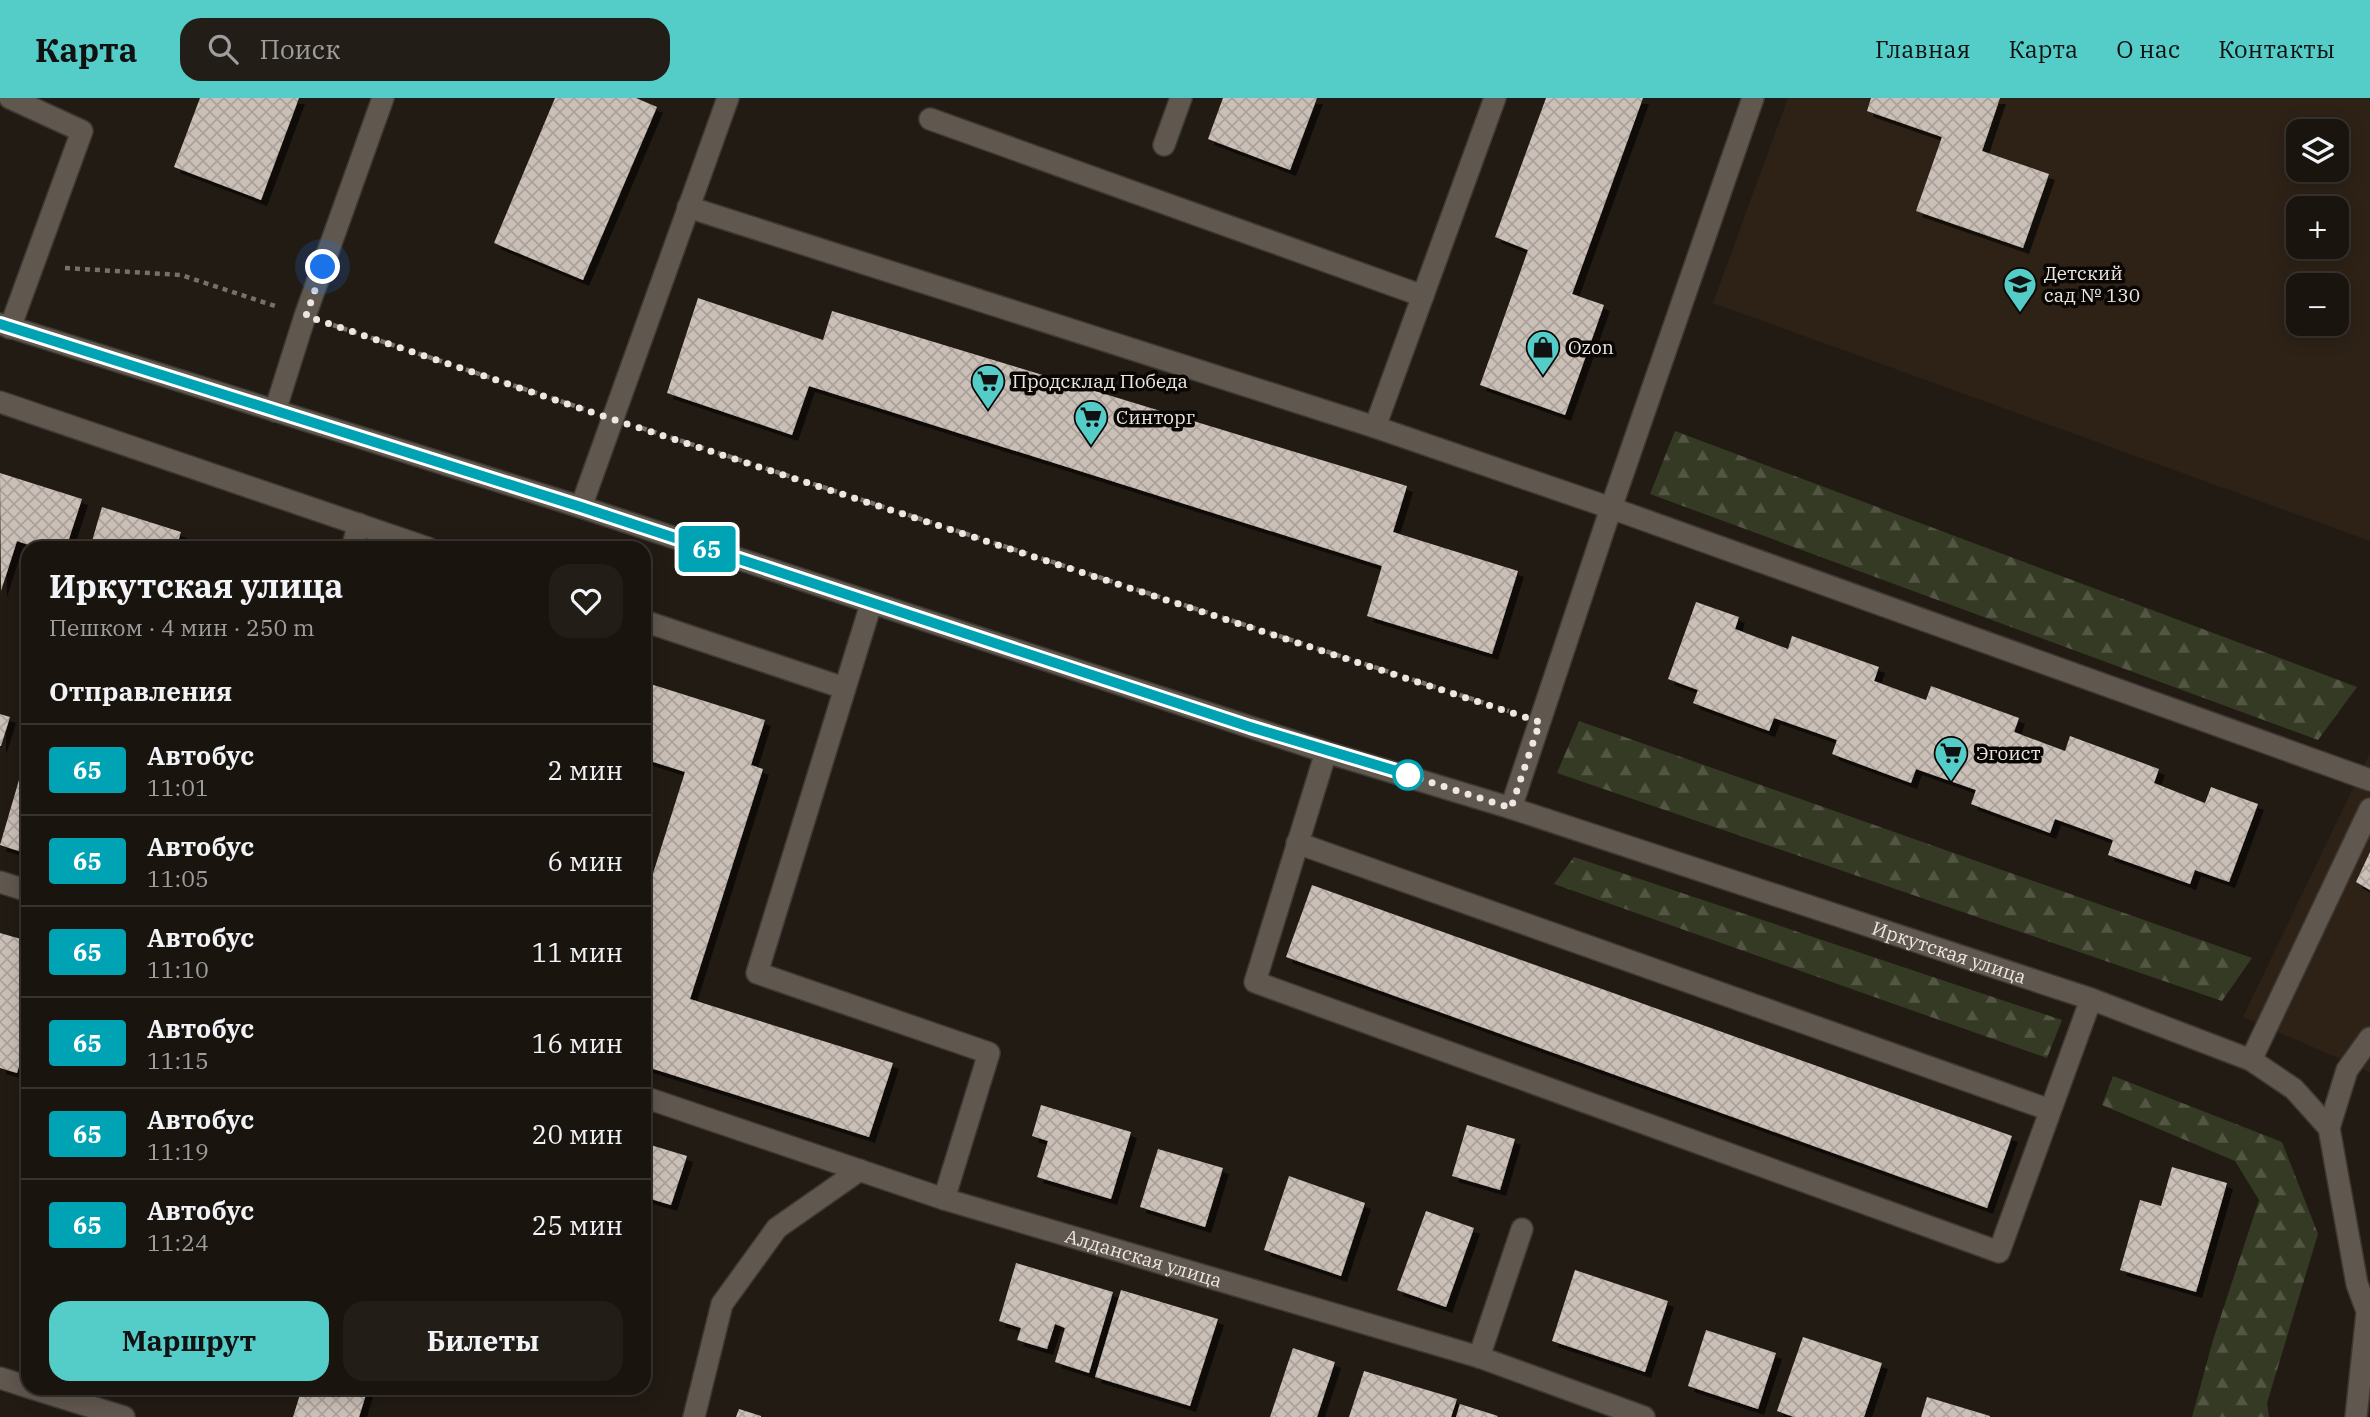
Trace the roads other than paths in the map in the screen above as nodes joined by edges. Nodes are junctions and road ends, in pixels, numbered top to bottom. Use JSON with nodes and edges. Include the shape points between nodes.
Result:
{"nodes":[{"id":1,"x":10,"y":98,"type":"edge"},
{"id":2,"x":383,"y":98,"type":"edge"},
{"id":3,"x":729,"y":98,"type":"edge"},
{"id":4,"x":1181,"y":98,"type":"edge"},
{"id":5,"x":1495,"y":98,"type":"edge"},
{"id":6,"x":1753,"y":98,"type":"edge"},
{"id":7,"x":930,"y":119,"type":"dead end"},
{"id":8,"x":1164,"y":145,"type":"dead end"},
{"id":9,"x":688,"y":207,"type":"junction"},
{"id":10,"x":1423,"y":296,"type":"junction"},
{"id":11,"x":5,"y":326,"type":"edge"},
{"id":12,"x":0,"y":402,"type":"edge"},
{"id":13,"x":275,"y":411,"type":"junction"},
{"id":14,"x":1375,"y":427,"type":"junction"},
{"id":15,"x":581,"y":507,"type":"junction"},
{"id":16,"x":1611,"y":508,"type":"junction"},
{"id":17,"x":359,"y":524,"type":"junction"},
{"id":18,"x":354,"y":541,"type":"edge"},
{"id":19,"x":408,"y":541,"type":"edge"},
{"id":20,"x":871,"y":604,"type":"junction"},
{"id":21,"x":651,"y":623,"type":"edge"},
{"id":22,"x":844,"y":688,"type":"junction"},
{"id":23,"x":1326,"y":752,"type":"junction"},
{"id":24,"x":2370,"y":780,"type":"edge"},
{"id":25,"x":1511,"y":808,"type":"junction"},
{"id":26,"x":2370,"y":810,"type":"edge"},
{"id":27,"x":1297,"y":843,"type":"junction"},
{"id":28,"x":0,"y":882,"type":"edge"},
{"id":29,"x":21,"y":889,"type":"edge"},
{"id":30,"x":2091,"y":999,"type":"junction"},
{"id":31,"x":2370,"y":1038,"type":"edge"},
{"id":32,"x":2251,"y":1060,"type":"junction"},
{"id":33,"x":651,"y":1099,"type":"edge"},
{"id":34,"x":2050,"y":1110,"type":"junction"},
{"id":35,"x":2329,"y":1128,"type":"junction"},
{"id":36,"x":860,"y":1170,"type":"junction"},
{"id":37,"x":944,"y":1199,"type":"junction"},
{"id":38,"x":1522,"y":1229,"type":"dead end"},
{"id":39,"x":2368,"y":1316,"type":"edge"},
{"id":40,"x":1479,"y":1357,"type":"junction"},
{"id":41,"x":0,"y":1378,"type":"edge"},
{"id":42,"x":21,"y":1384,"type":"edge"},
{"id":43,"x":55,"y":1395,"type":"edge"},
{"id":44,"x":124,"y":1417,"type":"edge"},
{"id":45,"x":694,"y":1417,"type":"edge"},
{"id":46,"x":1644,"y":1417,"type":"edge"},
{"id":47,"x":2356,"y":1417,"type":"edge"}],
"edges":[{"from":1,"to":11,"type":"street","via":[[82,131]]},
{"from":2,"to":13,"type":"street"},
{"from":3,"to":9,"type":"street"},
{"from":4,"to":8,"type":"street"},
{"from":5,"to":10,"type":"street"},
{"from":6,"to":16,"type":"street"},
{"from":7,"to":10,"type":"street"},
{"from":9,"to":14,"type":"street"},
{"from":9,"to":15,"type":"street"},
{"from":10,"to":14,"type":"street"},
{"from":11,"to":13,"type":"street","name":"Иркутская улица"},
{"from":12,"to":17,"type":"street"},
{"from":13,"to":15,"type":"street","name":"Иркутская улица"},
{"from":14,"to":16,"type":"street"},
{"from":15,"to":20,"type":"street","name":"Иркутская улица"},
{"from":16,"to":24,"type":"street"},
{"from":16,"to":25,"type":"street"},
{"from":17,"to":18,"type":"street"},
{"from":17,"to":19,"type":"street"},
{"from":20,"to":22,"type":"street"},
{"from":20,"to":23,"type":"street","name":"Иркутская улица"},
{"from":21,"to":22,"type":"street"},
{"from":22,"to":37,"type":"street","via":[[757,973],[989,1053]]},
{"from":23,"to":25,"type":"street","name":"Иркутская улица"},
{"from":23,"to":27,"type":"street"},
{"from":25,"to":30,"type":"street","name":"Иркутская улица"},
{"from":26,"to":32,"type":"street"},
{"from":27,"to":34,"type":"street"},
{"from":27,"to":34,"type":"street","via":[[1255,982],[1999,1252]]},
{"from":28,"to":29,"type":"street"},
{"from":30,"to":32,"type":"street","name":"Иркутская улица"},
{"from":30,"to":34,"type":"street"},
{"from":31,"to":35,"type":"street","via":[[2347,1070]]},
{"from":32,"to":35,"type":"street","name":"Иркутская улица","via":[[2294,1089]]},
{"from":33,"to":36,"type":"street","name":"Алданская улица"},
{"from":35,"to":39,"type":"street","via":[[2357,1284]]},
{"from":36,"to":37,"type":"street","name":"Алданская улица"},
{"from":36,"to":45,"type":"street","via":[[777,1228],[722,1304]]},
{"from":37,"to":40,"type":"street","name":"Алданская улица"},
{"from":38,"to":40,"type":"street"},
{"from":39,"to":47,"type":"street"},
{"from":40,"to":46,"type":"street","name":"Алданская улица"},
{"from":41,"to":42,"type":"street"},
{"from":43,"to":44,"type":"street"}]}
